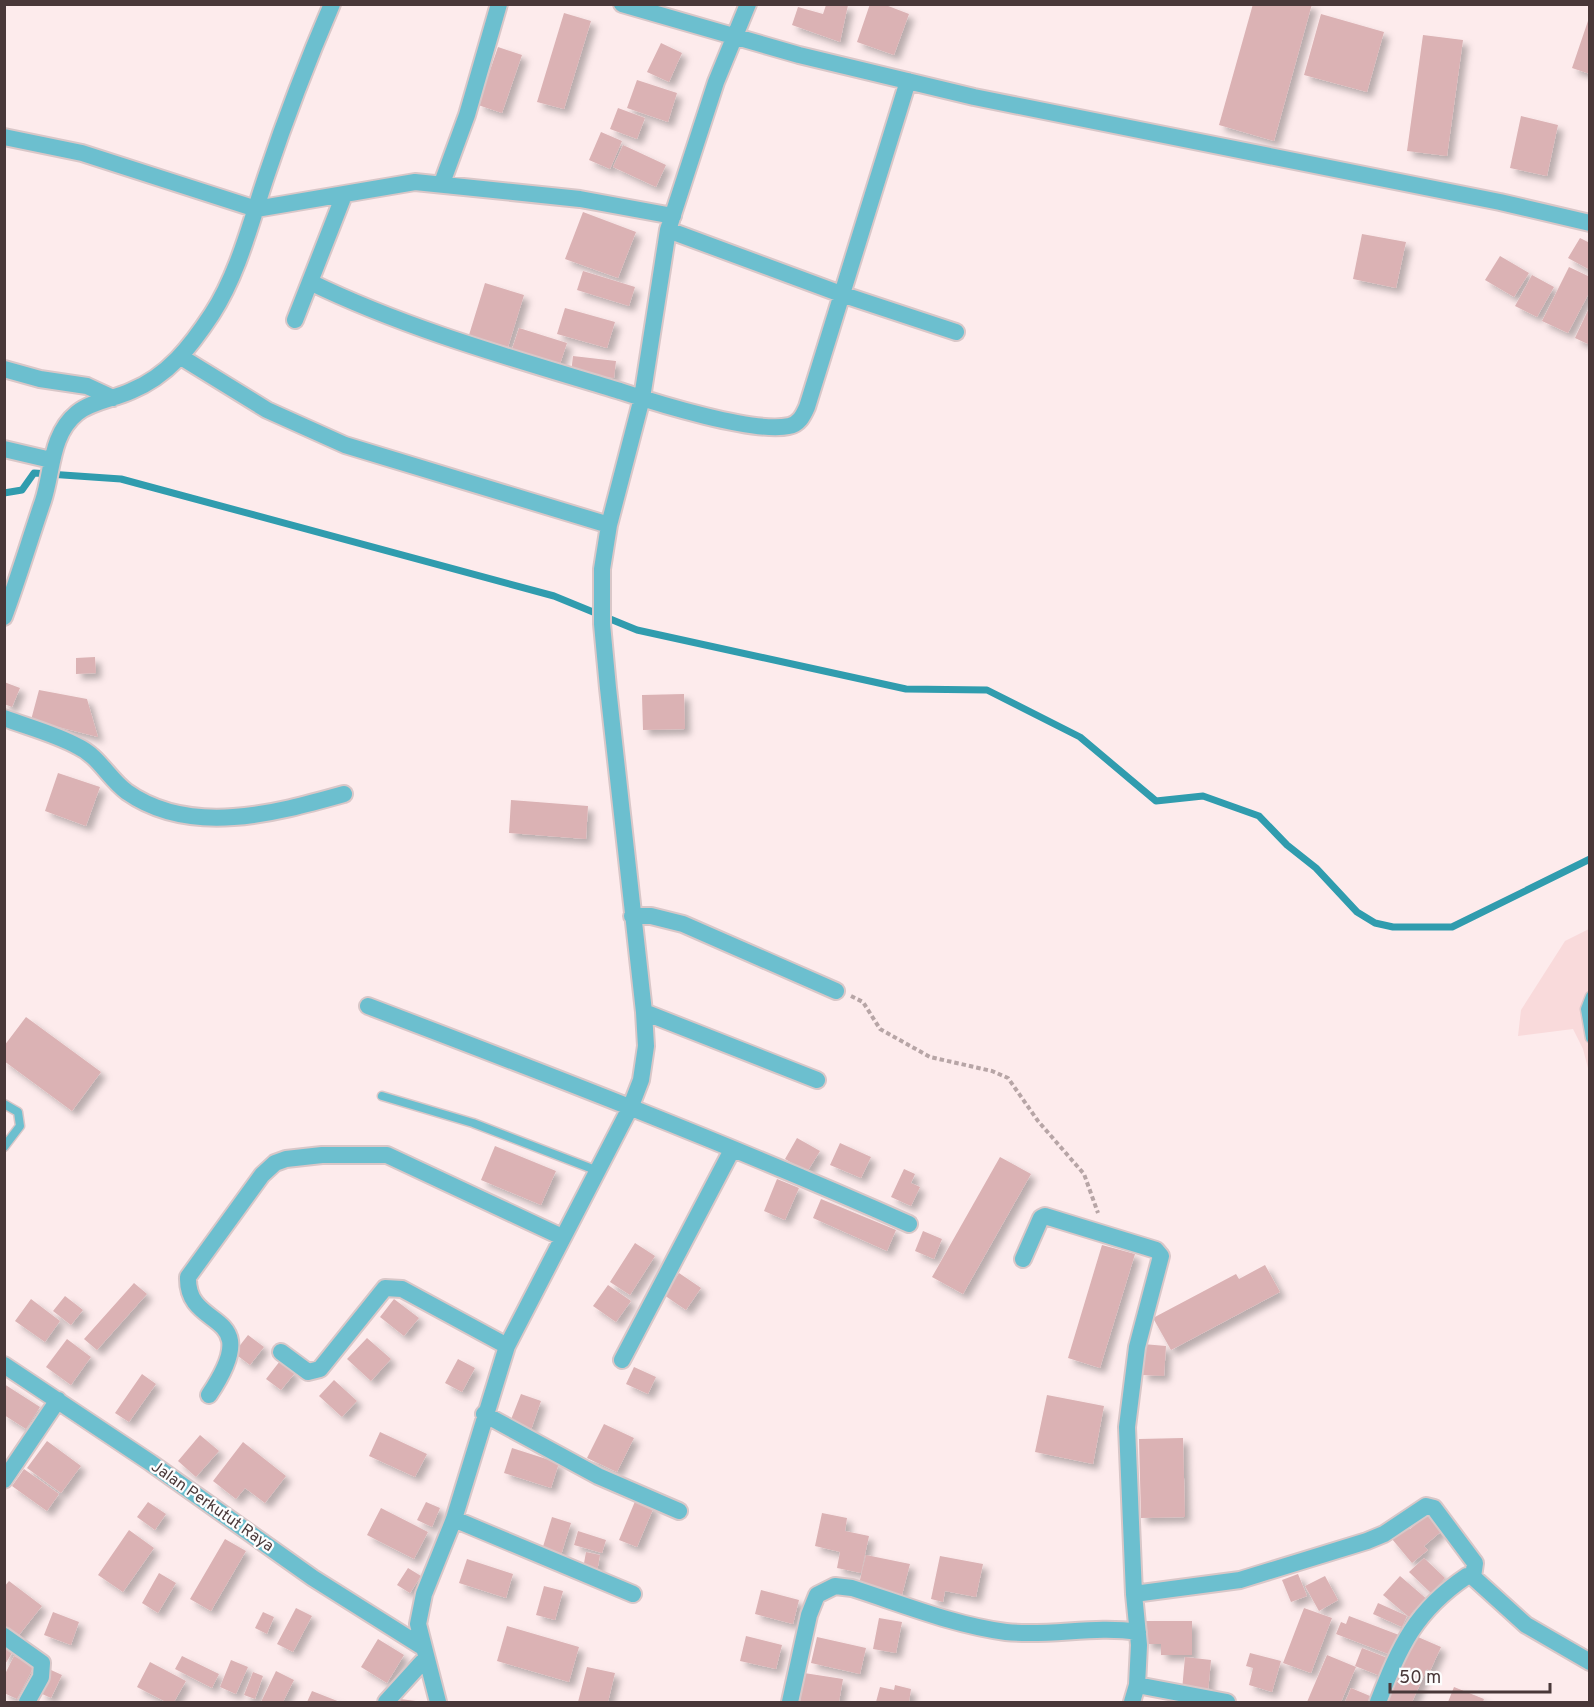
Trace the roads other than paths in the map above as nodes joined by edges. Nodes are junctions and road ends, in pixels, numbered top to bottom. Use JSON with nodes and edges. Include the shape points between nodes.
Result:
{"nodes":[{"id":1,"x":332,"y":4,"type":"edge"},
{"id":2,"x":499,"y":4,"type":"edge"},
{"id":3,"x":622,"y":4,"type":"edge"},
{"id":4,"x":747,"y":4,"type":"edge"},
{"id":5,"x":734,"y":38,"type":"junction"},
{"id":6,"x":908,"y":81,"type":"junction"},
{"id":7,"x":4,"y":137,"type":"edge"},
{"id":8,"x":442,"y":183,"type":"junction"},
{"id":9,"x":344,"y":195,"type":"junction"},
{"id":10,"x":256,"y":209,"type":"junction"},
{"id":11,"x":670,"y":223,"type":"junction"},
{"id":12,"x":1590,"y":223,"type":"edge"},
{"id":13,"x":310,"y":282,"type":"junction"},
{"id":14,"x":841,"y":294,"type":"junction"},
{"id":15,"x":295,"y":320,"type":"dead end"},
{"id":16,"x":956,"y":332,"type":"dead end"},
{"id":17,"x":181,"y":357,"type":"junction"},
{"id":18,"x":4,"y":369,"type":"edge"},
{"id":19,"x":113,"y":398,"type":"junction"},
{"id":20,"x":642,"y":398,"type":"junction"},
{"id":21,"x":4,"y":449,"type":"edge"},
{"id":22,"x":51,"y":463,"type":"junction"},
{"id":23,"x":609,"y":525,"type":"junction"},
{"id":24,"x":4,"y":617,"type":"edge"},
{"id":25,"x":4,"y":718,"type":"edge"},
{"id":26,"x":344,"y":794,"type":"dead end"},
{"id":27,"x":632,"y":916,"type":"junction"},
{"id":28,"x":836,"y":991,"type":"road end"},
{"id":29,"x":1590,"y":996,"type":"edge"},
{"id":30,"x":368,"y":1006,"type":"dead end"},
{"id":31,"x":644,"y":1012,"type":"junction"},
{"id":32,"x":1590,"y":1038,"type":"edge"},
{"id":33,"x":817,"y":1080,"type":"dead end"},
{"id":34,"x":382,"y":1096,"type":"dead end"},
{"id":35,"x":4,"y":1104,"type":"edge"},
{"id":36,"x":631,"y":1106,"type":"junction"},
{"id":37,"x":4,"y":1148,"type":"edge"},
{"id":38,"x":732,"y":1150,"type":"junction"},
{"id":39,"x":599,"y":1171,"type":"junction"},
{"id":40,"x":909,"y":1224,"type":"dead end"},
{"id":41,"x":562,"y":1237,"type":"junction"},
{"id":42,"x":1023,"y":1259,"type":"dead end"},
{"id":43,"x":507,"y":1346,"type":"junction"},
{"id":44,"x":282,"y":1352,"type":"dead end"},
{"id":45,"x":622,"y":1360,"type":"dead end"},
{"id":46,"x":4,"y":1365,"type":"edge"},
{"id":47,"x":209,"y":1395,"type":"dead end"},
{"id":48,"x":58,"y":1400,"type":"junction"},
{"id":49,"x":484,"y":1414,"type":"junction"},
{"id":50,"x":4,"y":1480,"type":"edge"},
{"id":51,"x":679,"y":1511,"type":"dead end"},
{"id":52,"x":454,"y":1519,"type":"junction"},
{"id":53,"x":1473,"y":1577,"type":"junction"},
{"id":54,"x":633,"y":1594,"type":"dead end"},
{"id":55,"x":1134,"y":1594,"type":"junction"},
{"id":56,"x":1138,"y":1632,"type":"junction"},
{"id":57,"x":4,"y":1636,"type":"edge"},
{"id":58,"x":423,"y":1652,"type":"junction"},
{"id":59,"x":1590,"y":1662,"type":"edge"},
{"id":60,"x":1137,"y":1685,"type":"junction"},
{"id":61,"x":29,"y":1702,"type":"edge"},
{"id":62,"x":386,"y":1702,"type":"edge"},
{"id":63,"x":438,"y":1702,"type":"edge"},
{"id":64,"x":790,"y":1702,"type":"edge"},
{"id":65,"x":1132,"y":1702,"type":"edge"},
{"id":66,"x":1227,"y":1702,"type":"edge"},
{"id":67,"x":1378,"y":1702,"type":"edge"}],
"edges":[{"from":1,"to":10,"type":"street","via":[[284,123]]},
{"from":2,"to":8,"type":"street","via":[[467,115]]},
{"from":3,"to":5,"type":"street"},
{"from":4,"to":5,"type":"street"},
{"from":5,"to":6,"type":"street"},
{"from":5,"to":11,"type":"street"},
{"from":6,"to":12,"type":"street"},
{"from":6,"to":14,"type":"street"},
{"from":7,"to":10,"type":"street","via":[[82,153]]},
{"from":8,"to":9,"type":"street","via":[[415,182]]},
{"from":8,"to":11,"type":"street","via":[[580,199]]},
{"from":9,"to":10,"type":"street"},
{"from":9,"to":13,"type":"street"},
{"from":10,"to":17,"type":"street","via":[[224,293]]},
{"from":11,"to":14,"type":"street"},
{"from":11,"to":20,"type":"street"},
{"from":13,"to":15,"type":"street"},
{"from":13,"to":20,"type":"street","via":[[369,311]]},
{"from":14,"to":16,"type":"street"},
{"from":14,"to":20,"type":"street","via":[[807,407],[796,423],[762,426]]},
{"from":17,"to":19,"type":"street","via":[[153,381]]},
{"from":17,"to":23,"type":"street","via":[[267,410],[345,446]]},
{"from":18,"to":19,"type":"street","via":[[87,386]]},
{"from":19,"to":22,"type":"street","via":[[87,407],[68,422]]},
{"from":20,"to":23,"type":"street"},
{"from":21,"to":22,"type":"street"},
{"from":22,"to":24,"type":"street","via":[[44,499]]},
{"from":23,"to":27,"type":"street","via":[[601,593],[602,624]]},
{"from":25,"to":26,"type":"street","via":[[77,745],[96,758],[128,792],[177,814],[236,817]]},
{"from":27,"to":28,"type":"street","via":[[683,924]]},
{"from":27,"to":31,"type":"street"},
{"from":29,"to":32,"type":"lane","via":[[1585,1009]]},
{"from":30,"to":36,"type":"street"},
{"from":31,"to":33,"type":"street"},
{"from":31,"to":36,"type":"street","via":[[646,1046],[641,1080]]},
{"from":34,"to":39,"type":"lane","via":[[473,1123]]},
{"from":35,"to":37,"type":"lane","via":[[18,1112],[20,1126]]},
{"from":36,"to":38,"type":"street"},
{"from":36,"to":39,"type":"street"},
{"from":38,"to":40,"type":"street"},
{"from":38,"to":45,"type":"street"},
{"from":39,"to":41,"type":"street"},
{"from":41,"to":43,"type":"street"},
{"from":41,"to":47,"type":"street","via":[[387,1155],[322,1155],[275,1163],[262,1175],[188,1277],[192,1299],[228,1332],[232,1347],[228,1363]]},
{"from":42,"to":55,"type":"street","via":[[1043,1217],[1156,1250],[1162,1258],[1137,1347],[1127,1427]]},
{"from":43,"to":44,"type":"street","via":[[402,1289],[390,1287],[385,1288],[320,1369],[309,1372]]},
{"from":43,"to":49,"type":"street"},
{"from":46,"to":48,"type":"street","name":"Jalan Perkutut Raya"},
{"from":48,"to":50,"type":"street"},
{"from":48,"to":58,"type":"street","name":"Jalan Perkutut Raya"},
{"from":49,"to":51,"type":"street","via":[[598,1476]]},
{"from":49,"to":52,"type":"street"},
{"from":52,"to":54,"type":"street"},
{"from":52,"to":58,"type":"street","via":[[420,1610]]},
{"from":53,"to":55,"type":"street","via":[[1475,1563],[1434,1508],[1426,1506],[1367,1541],[1251,1576]]},
{"from":53,"to":59,"type":"street","via":[[1526,1625]]},
{"from":53,"to":67,"type":"street","via":[[1466,1577],[1415,1623]]},
{"from":55,"to":56,"type":"street"},
{"from":56,"to":60,"type":"street"},
{"from":56,"to":64,"type":"street","via":[[1006,1632],[835,1586],[817,1595],[809,1615]]},
{"from":57,"to":61,"type":"street","via":[[42,1664],[41,1677]]},
{"from":58,"to":62,"type":"street"},
{"from":58,"to":63,"type":"street"},
{"from":60,"to":65,"type":"street"},
{"from":60,"to":66,"type":"street"}]}
